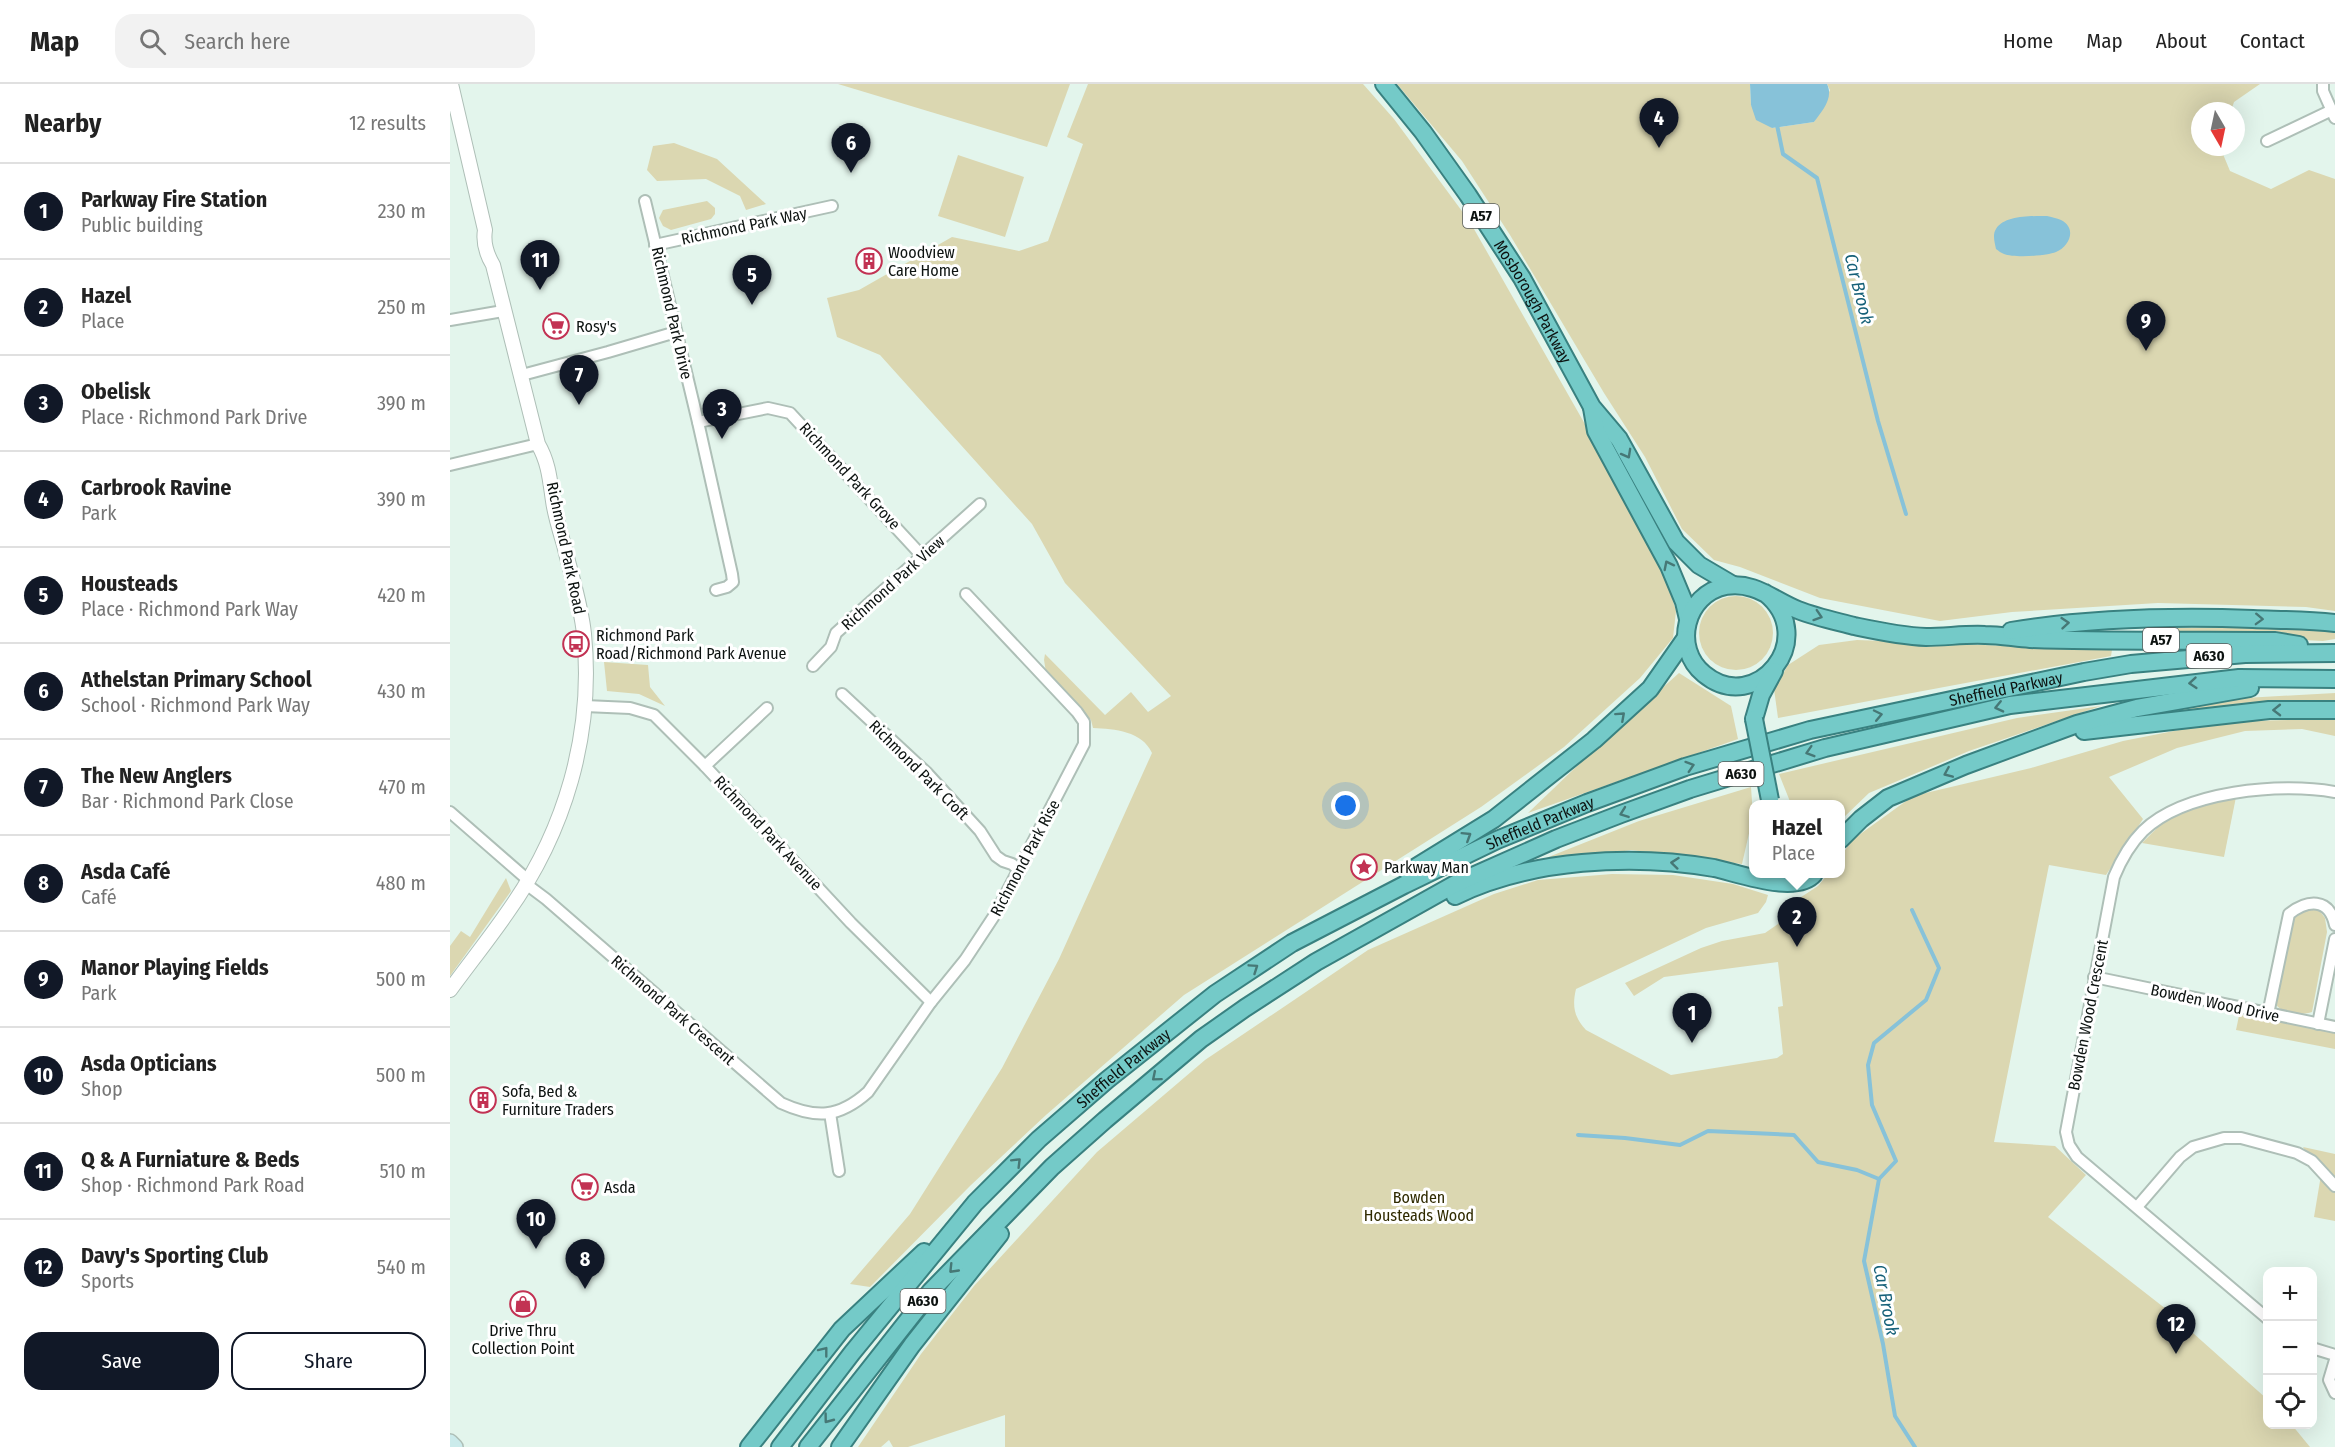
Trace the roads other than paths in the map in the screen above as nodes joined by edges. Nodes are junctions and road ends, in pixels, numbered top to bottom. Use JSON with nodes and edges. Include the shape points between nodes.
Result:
{"nodes":[{"id":1,"x":450,"y":84,"type":"edge"},
{"id":2,"x":1384,"y":84,"type":"edge"},
{"id":3,"x":2323,"y":84,"type":"edge"},
{"id":4,"x":2333,"y":114,"type":"edge"},
{"id":5,"x":2267,"y":141,"type":"dead end"},
{"id":6,"x":645,"y":201,"type":"dead end"},
{"id":7,"x":832,"y":206,"type":"dead end"},
{"id":8,"x":655,"y":245,"type":"junction"},
{"id":9,"x":503,"y":311,"type":"junction"},
{"id":10,"x":450,"y":320,"type":"edge"},
{"id":11,"x":676,"y":332,"type":"junction"},
{"id":12,"x":522,"y":375,"type":"junction"},
{"id":13,"x":1592,"y":407,"type":"junction"},
{"id":14,"x":698,"y":422,"type":"junction"},
{"id":15,"x":538,"y":444,"type":"junction"},
{"id":16,"x":450,"y":465,"type":"edge"},
{"id":17,"x":980,"y":504,"type":"dead end"},
{"id":18,"x":923,"y":557,"type":"junction"},
{"id":19,"x":1733,"y":585,"type":"junction"},
{"id":20,"x":716,"y":590,"type":"dead end"},
{"id":21,"x":1765,"y":593,"type":"junction"},
{"id":22,"x":966,"y":594,"type":"dead end"},
{"id":23,"x":1688,"y":619,"type":"junction"},
{"id":24,"x":2335,"y":623,"type":"edge"},
{"id":25,"x":1986,"y":635,"type":"junction"},
{"id":26,"x":1685,"y":639,"type":"junction"},
{"id":27,"x":2335,"y":651,"type":"edge"},
{"id":28,"x":813,"y":666,"type":"dead end"},
{"id":29,"x":1774,"y":670,"type":"junction"},
{"id":30,"x":2335,"y":681,"type":"edge"},
{"id":31,"x":1735,"y":685,"type":"junction"},
{"id":32,"x":842,"y":694,"type":"dead end"},
{"id":33,"x":585,"y":706,"type":"junction"},
{"id":34,"x":766,"y":708,"type":"dead end"},
{"id":35,"x":2335,"y":710,"type":"edge"},
{"id":36,"x":1754,"y":719,"type":"junction"},
{"id":37,"x":2042,"y":738,"type":"junction"},
{"id":38,"x":705,"y":766,"type":"junction"},
{"id":39,"x":2335,"y":792,"type":"edge"},
{"id":40,"x":1770,"y":800,"type":"edge"},
{"id":41,"x":450,"y":812,"type":"edge"},
{"id":42,"x":1845,"y":835,"type":"edge"},
{"id":43,"x":1020,"y":871,"type":"junction"},
{"id":44,"x":1749,"y":877,"type":"edge"},
{"id":45,"x":1753,"y":878,"type":"edge"},
{"id":46,"x":1773,"y":878,"type":"edge"},
{"id":47,"x":1778,"y":878,"type":"edge"},
{"id":48,"x":1807,"y":878,"type":"edge"},
{"id":49,"x":527,"y":882,"type":"junction"},
{"id":50,"x":2335,"y":925,"type":"edge"},
{"id":51,"x":2335,"y":939,"type":"edge"},
{"id":52,"x":1292,"y":943,"type":"junction"},
{"id":53,"x":1316,"y":962,"type":"junction"},
{"id":54,"x":2094,"y":977,"type":"junction"},
{"id":55,"x":450,"y":990,"type":"edge"},
{"id":56,"x":931,"y":1002,"type":"junction"},
{"id":57,"x":2268,"y":1014,"type":"junction"},
{"id":58,"x":2318,"y":1024,"type":"junction"},
{"id":59,"x":2335,"y":1027,"type":"edge"},
{"id":60,"x":831,"y":1113,"type":"junction"},
{"id":61,"x":1052,"y":1167,"type":"junction"},
{"id":62,"x":839,"y":1171,"type":"dead end"},
{"id":63,"x":2335,"y":1186,"type":"edge"},
{"id":64,"x":975,"y":1203,"type":"junction"},
{"id":65,"x":2137,"y":1207,"type":"junction"},
{"id":66,"x":2263,"y":1315,"type":"edge"},
{"id":67,"x":2317,"y":1349,"type":"edge"},
{"id":68,"x":2335,"y":1355,"type":"edge"},
{"id":69,"x":2335,"y":1360,"type":"edge"},
{"id":70,"x":2335,"y":1393,"type":"edge"},
{"id":71,"x":450,"y":1442,"type":"edge"},
{"id":72,"x":455,"y":1447,"type":"edge"},
{"id":73,"x":749,"y":1447,"type":"edge"},
{"id":74,"x":780,"y":1447,"type":"edge"},
{"id":75,"x":808,"y":1447,"type":"edge"},
{"id":76,"x":840,"y":1447,"type":"edge"}],
"edges":[{"from":1,"to":9,"type":"street","name":"Richmond Park Road"},
{"from":2,"to":13,"type":"highway","name":"Mosborough Parkway","number":"A57","via":[[1468,195],[1521,278]]},
{"from":3,"to":4,"type":"street"},
{"from":4,"to":5,"type":"street"},
{"from":6,"to":8,"type":"street","name":"Richmond Park Drive"},
{"from":7,"to":8,"type":"street","name":"Richmond Park Way"},
{"from":8,"to":11,"type":"street","name":"Richmond Park Drive"},
{"from":9,"to":10,"type":"street"},
{"from":9,"to":12,"type":"street","name":"Richmond Park Road"},
{"from":11,"to":12,"type":"street"},
{"from":11,"to":14,"type":"street","name":"Richmond Park Drive"},
{"from":12,"to":15,"type":"street","name":"Richmond Park Road"},
{"from":13,"to":19,"type":"highway","name":"Mosborough Parkway","number":"A57","one_way":true,"via":[[1619,439],[1676,542],[1699,564]]},
{"from":23,"to":13,"type":"highway","name":"Mosborough Parkway","number":"A57","one_way":true,"via":[[1669,566],[1596,431]]},
{"from":14,"to":18,"type":"street","name":"Richmond Park Grove","via":[[768,408],[790,413]]},
{"from":14,"to":20,"type":"street","name":"Richmond Park Drive","via":[[733,582]]},
{"from":15,"to":16,"type":"street"},
{"from":15,"to":33,"type":"street","name":"Richmond Park Road","via":[[548,465],[553,504],[584,632]]},
{"from":17,"to":18,"type":"street","name":"Richmond Park View"},
{"from":18,"to":28,"type":"street","name":"Richmond Park View","via":[[836,633],[831,647]]},
{"from":19,"to":21,"type":"highway","number":"A57"},
{"from":19,"to":23,"type":"highway","number":"A57","via":[[1705,595]]},
{"from":21,"to":25,"type":"highway","number":"A57","one_way":true,"via":[[1829,620],[1887,633],[1926,637]]},
{"from":21,"to":29,"type":"highway","via":[[1778,607],[1786,636]]},
{"from":22,"to":43,"type":"street","name":"Richmond Park Rise","via":[[1084,722],[1084,744]]},
{"from":23,"to":26,"type":"highway","number":"A57"},
{"from":25,"to":24,"type":"highway","one_way":true,"via":[[2060,622],[2127,618]]},
{"from":25,"to":27,"type":"highway","number":"A57","via":[[2029,639],[2275,641]]},
{"from":26,"to":31,"type":"highway","via":[[1691,659],[1704,675]]},
{"from":52,"to":26,"type":"highway","one_way":true,"via":[[1507,810],[1634,705],[1658,679]]},
{"from":52,"to":27,"type":"highway","name":"Sheffield Parkway","number":"A630","one_way":true,"via":[[1446,864],[1541,822],[1685,767],[1810,730],[2131,664]]},
{"from":29,"to":31,"type":"highway","via":[[1751,683]]},
{"from":29,"to":36,"type":"highway"},
{"from":30,"to":37,"type":"highway","via":[[2237,689],[2137,708]]},
{"from":30,"to":53,"type":"highway","name":"Sheffield Parkway","number":"A630","one_way":true,"via":[[2239,678],[2010,705],[1825,747],[1690,789],[1556,839],[1425,899]]},
{"from":31,"to":36,"type":"highway","via":[[1745,694]]},
{"from":32,"to":43,"type":"street","name":"Richmond Park Croft","via":[[927,773],[980,831],[996,856]]},
{"from":33,"to":38,"type":"street","name":"Richmond Park Avenue","via":[[630,708],[654,715]]},
{"from":33,"to":49,"type":"street","name":"Richmond Park Road","via":[[582,736],[562,811]]},
{"from":34,"to":38,"type":"street"},
{"from":35,"to":37,"type":"highway","one_way":true,"via":[[2269,710]]},
{"from":36,"to":40,"type":"highway","bridge":true},
{"from":37,"to":42,"type":"highway","one_way":true,"via":[[1888,798]]},
{"from":38,"to":56,"type":"street","name":"Richmond Park Avenue","via":[[851,923]]},
{"from":39,"to":54,"type":"street","name":"Bowden Wood Crescent","via":[[2309,787],[2262,788],[2214,797],[2167,814],[2144,830],[2122,858],[2114,877]]},
{"from":41,"to":49,"type":"street","name":"Richmond Park Crescent"},
{"from":43,"to":56,"type":"street","name":"Richmond Park Rise","via":[[965,960]]},
{"from":44,"to":53,"type":"highway","one_way":true,"via":[[1659,861],[1612,861],[1511,876],[1474,888]]},
{"from":46,"to":45,"type":"highway","one_way":true},
{"from":47,"to":48,"type":"highway","via":[[1791,884]]},
{"from":49,"to":55,"type":"street","name":"Richmond Park Road"},
{"from":49,"to":60,"type":"street","name":"Richmond Park Crescent","via":[[781,1103],[813,1114]]},
{"from":50,"to":57,"type":"street","via":[[2325,907],[2313,902],[2289,914]]},
{"from":51,"to":58,"type":"street"},
{"from":64,"to":52,"type":"highway","name":"Sheffield Parkway","number":"A630","one_way":true,"via":[[1039,1139],[1107,1080],[1215,994]]},
{"from":53,"to":61,"type":"highway","name":"Sheffield Parkway","number":"A630","one_way":true,"via":[[1201,1039]]},
{"from":54,"to":57,"type":"street","name":"Bowden Wood Drive"},
{"from":54,"to":65,"type":"street","name":"Bowden Wood Crescent","via":[[2066,1132],[2077,1157]]},
{"from":56,"to":60,"type":"street","name":"Richmond Park Rise","via":[[868,1092],[856,1103]]},
{"from":57,"to":58,"type":"street","name":"Bowden Wood Drive"},
{"from":58,"to":59,"type":"street","name":"Bowden Wood Drive"},
{"from":60,"to":62,"type":"street"},
{"from":61,"to":75,"type":"highway","name":"Sheffield Parkway","number":"A630","one_way":true,"via":[[931,1291]]},
{"from":61,"to":76,"type":"highway","via":[[912,1345]]},
{"from":63,"to":65,"type":"street","via":[[2312,1161],[2297,1153],[2241,1138],[2224,1138],[2193,1147],[2180,1157]]},
{"from":73,"to":64,"type":"highway","one_way":true,"via":[[842,1329]]},
{"from":64,"to":74,"type":"highway","name":"Sheffield Parkway","number":"A630"},
{"from":65,"to":66,"type":"street","name":"Bowden Wood Crescent"},
{"from":67,"to":68,"type":"street"},
{"from":69,"to":70,"type":"street","via":[[2330,1380]]},
{"from":71,"to":72,"type":"main road"}]}
